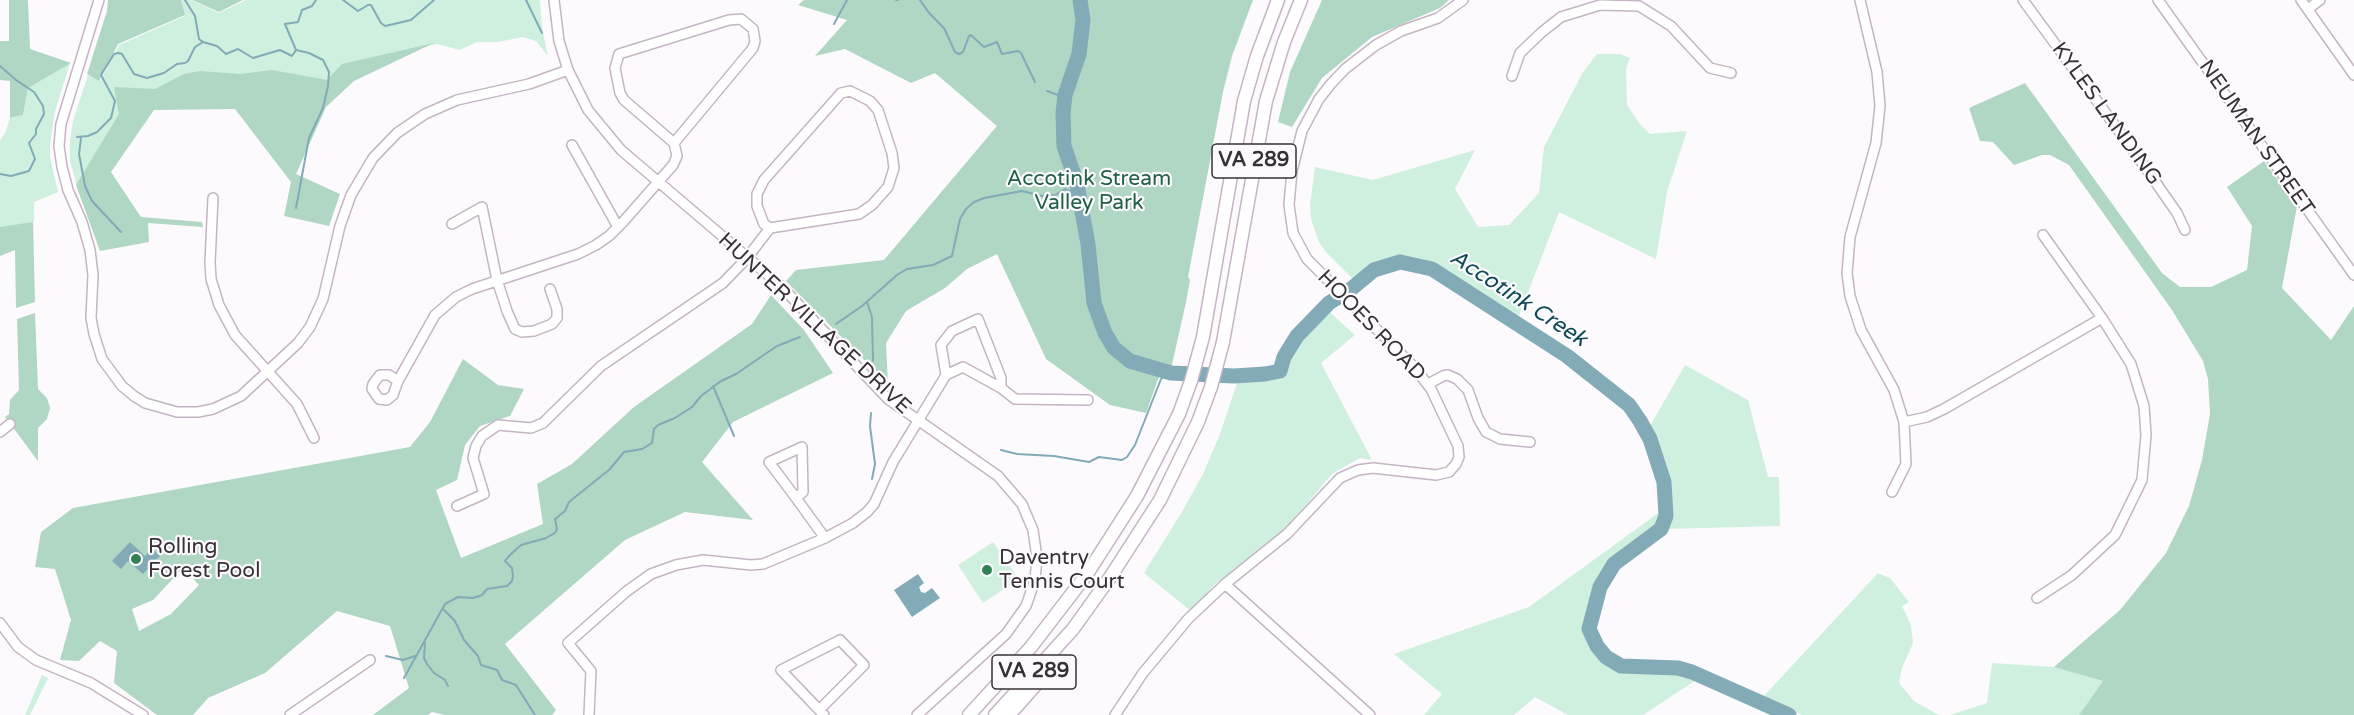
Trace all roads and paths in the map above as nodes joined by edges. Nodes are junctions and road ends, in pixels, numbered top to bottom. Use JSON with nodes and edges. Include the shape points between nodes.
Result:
{"nodes":[{"id":1,"x":99,"y":0,"type":"edge"},
{"id":2,"x":554,"y":0,"type":"edge"},
{"id":3,"x":1278,"y":0,"type":"edge"},
{"id":4,"x":1300,"y":0,"type":"edge"},
{"id":5,"x":1463,"y":0,"type":"edge"},
{"id":6,"x":1860,"y":0,"type":"edge"},
{"id":7,"x":2023,"y":0,"type":"edge"},
{"id":8,"x":2158,"y":0,"type":"edge"},
{"id":9,"x":2301,"y":0,"type":"edge"},
{"id":10,"x":2320,"y":0,"type":"edge"},
{"id":11,"x":1640,"y":3,"type":"edge"},
{"id":12,"x":2308,"y":9,"type":"junction"},
{"id":13,"x":568,"y":70,"type":"junction"},
{"id":14,"x":1731,"y":73,"type":"dead end"},
{"id":15,"x":2354,"y":75,"type":"edge"},
{"id":16,"x":1512,"y":76,"type":"dead end"},
{"id":17,"x":674,"y":143,"type":"junction"},
{"id":18,"x":572,"y":146,"type":"dead end"},
{"id":19,"x":658,"y":181,"type":"junction"},
{"id":20,"x":213,"y":198,"type":"dead end"},
{"id":21,"x":452,"y":224,"type":"dead end"},
{"id":22,"x":618,"y":227,"type":"junction"},
{"id":23,"x":770,"y":228,"type":"junction"},
{"id":24,"x":2186,"y":231,"type":"dead end"},
{"id":25,"x":2043,"y":235,"type":"dead end"},
{"id":26,"x":747,"y":258,"type":"junction"},
{"id":27,"x":2354,"y":276,"type":"edge"},
{"id":28,"x":497,"y":280,"type":"junction"},
{"id":29,"x":550,"y":289,"type":"dead end"},
{"id":30,"x":2102,"y":318,"type":"junction"},
{"id":31,"x":269,"y":372,"type":"junction"},
{"id":32,"x":946,"y":375,"type":"junction"},
{"id":33,"x":398,"y":381,"type":"dead end"},
{"id":34,"x":1428,"y":384,"type":"junction"},
{"id":35,"x":1001,"y":388,"type":"junction"},
{"id":36,"x":1088,"y":400,"type":"dead end"},
{"id":37,"x":919,"y":422,"type":"junction"},
{"id":38,"x":1904,"y":422,"type":"junction"},
{"id":39,"x":10,"y":424,"type":"dead end"},
{"id":40,"x":0,"y":432,"type":"edge"},
{"id":41,"x":314,"y":438,"type":"dead end"},
{"id":42,"x":1530,"y":442,"type":"dead end"},
{"id":43,"x":1892,"y":492,"type":"dead end"},
{"id":44,"x":796,"y":498,"type":"junction"},
{"id":45,"x":457,"y":506,"type":"dead end"},
{"id":46,"x":825,"y":538,"type":"junction"},
{"id":47,"x":1225,"y":584,"type":"junction"},
{"id":48,"x":2037,"y":598,"type":"dead end"},
{"id":49,"x":0,"y":623,"type":"edge"},
{"id":50,"x":1072,"y":629,"type":"junction"},
{"id":51,"x":370,"y":660,"type":"dead end"},
{"id":52,"x":822,"y":712,"type":"edge"},
{"id":53,"x":143,"y":715,"type":"edge"},
{"id":54,"x":290,"y":715,"type":"edge"},
{"id":55,"x":589,"y":715,"type":"edge"},
{"id":56,"x":917,"y":715,"type":"edge"},
{"id":57,"x":969,"y":715,"type":"edge"},
{"id":58,"x":995,"y":715,"type":"edge"},
{"id":59,"x":1009,"y":715,"type":"edge"},
{"id":60,"x":1115,"y":715,"type":"edge"},
{"id":61,"x":1370,"y":715,"type":"edge"}],
"edges":[{"from":1,"to":31,"type":"street","via":[[65,110],[59,146],[65,180],[90,250],[91,318],[102,358],[134,396],[177,412],[198,412],[228,404]]},
{"from":2,"to":13,"type":"street","name":"HUNTER VILLAGE DRIVE","via":[[559,41]]},
{"from":3,"to":57,"type":"main road","number":"VA 289","via":[[1242,108],[1196,366],[1179,414],[1137,496],[1087,573],[1031,647]]},
{"from":4,"to":50,"type":"main road","number":"VA 289","via":[[1266,101],[1226,326],[1216,372],[1198,422],[1144,526]]},
{"from":5,"to":34,"type":"street","name":"HOOES ROAD","via":[[1446,14],[1389,37],[1330,85],[1307,121],[1292,171],[1290,214],[1301,251]]},
{"from":6,"to":38,"type":"street","via":[[1873,47],[1880,101],[1876,143],[1850,237],[1848,284],[1861,330],[1894,390]]},
{"from":7,"to":24,"type":"street","name":"KYLES LANDING","via":[[2138,157]]},
{"from":8,"to":27,"type":"street","name":"NEUMAN STREET"},
{"from":9,"to":12,"type":"street"},
{"from":10,"to":12,"type":"street"},
{"from":11,"to":14,"type":"street","via":[[1671,26],[1710,68]]},
{"from":11,"to":16,"type":"street","via":[[1600,5],[1561,17],[1520,53]]},
{"from":12,"to":15,"type":"street"},
{"from":13,"to":19,"type":"street","name":"HUNTER VILLAGE DRIVE","via":[[603,131]]},
{"from":13,"to":31,"type":"street","via":[[440,106],[411,123],[384,146],[364,171],[346,207],[319,311],[298,343]]},
{"from":17,"to":17,"type":"street","via":[[753,48],[753,29],[741,18],[619,54],[615,68],[624,100]]},
{"from":17,"to":19,"type":"street","via":[[677,156]]},
{"from":18,"to":22,"type":"street"},
{"from":19,"to":22,"type":"street"},
{"from":19,"to":26,"type":"street","name":"HUNTER VILLAGE DRIVE"},
{"from":20,"to":31,"type":"street","via":[[210,262],[216,297],[235,336]]},
{"from":21,"to":28,"type":"street","via":[[482,207]]},
{"from":22,"to":28,"type":"street","via":[[578,254]]},
{"from":23,"to":23,"type":"street","via":[[859,214],[888,188],[894,168],[892,153],[878,110],[870,101],[850,91],[841,93],[764,180],[758,206],[761,219]]},
{"from":23,"to":26,"type":"street"},
{"from":25,"to":30,"type":"street"},
{"from":26,"to":37,"type":"street","name":"HUNTER VILLAGE DRIVE","via":[[780,286],[867,379]]},
{"from":26,"to":45,"type":"street","via":[[723,283],[601,366],[543,423],[531,428],[498,425],[482,436],[473,458],[484,494]]},
{"from":28,"to":29,"type":"street","via":[[512,324],[522,333],[552,324],[557,318]]},
{"from":28,"to":33,"type":"street","via":[[442,307]]},
{"from":30,"to":38,"type":"street","via":[[1944,409]]},
{"from":30,"to":48,"type":"street","via":[[2131,364],[2141,395],[2146,435],[2142,480],[2115,535],[2072,575]]},
{"from":31,"to":41,"type":"street","via":[[297,404]]},
{"from":32,"to":35,"type":"street","via":[[963,368]]},
{"from":32,"to":35,"type":"street","via":[[941,345],[952,331],[978,319],[1001,378]]},
{"from":32,"to":37,"type":"street"},
{"from":34,"to":42,"type":"street","via":[[1443,376],[1457,379],[1466,387],[1488,434]]},
{"from":34,"to":47,"type":"street","name":"HOOES ROAD","via":[[1458,446],[1454,468],[1436,475],[1373,468],[1346,475],[1287,534]]},
{"from":35,"to":36,"type":"street","via":[[1015,399]]},
{"from":37,"to":46,"type":"street","via":[[893,462],[874,504],[853,523]]},
{"from":37,"to":56,"type":"street","name":"HUNTER VILLAGE DRIVE","via":[[1009,486],[1028,517],[1037,558],[1031,594],[1014,625]]},
{"from":38,"to":43,"type":"street","via":[[1906,464]]},
{"from":39,"to":40,"type":"street"},
{"from":44,"to":44,"type":"street","via":[[769,462],[802,447],[803,492]]},
{"from":44,"to":46,"type":"street"},
{"from":46,"to":55,"type":"street","via":[[763,564],[703,560],[644,578],[568,643],[591,671]]},
{"from":47,"to":60,"type":"street","name":"HOOES ROAD","via":[[1165,645]]},
{"from":47,"to":61,"type":"street"},
{"from":49,"to":53,"type":"street","via":[[18,647],[36,660],[91,682]]},
{"from":50,"to":58,"type":"main road","number":"VA 289"},
{"from":50,"to":59,"type":"main road","via":[[1041,679]]},
{"from":51,"to":54,"type":"street"},
{"from":52,"to":52,"type":"street","via":[[781,670],[840,640],[864,665]]}]}
